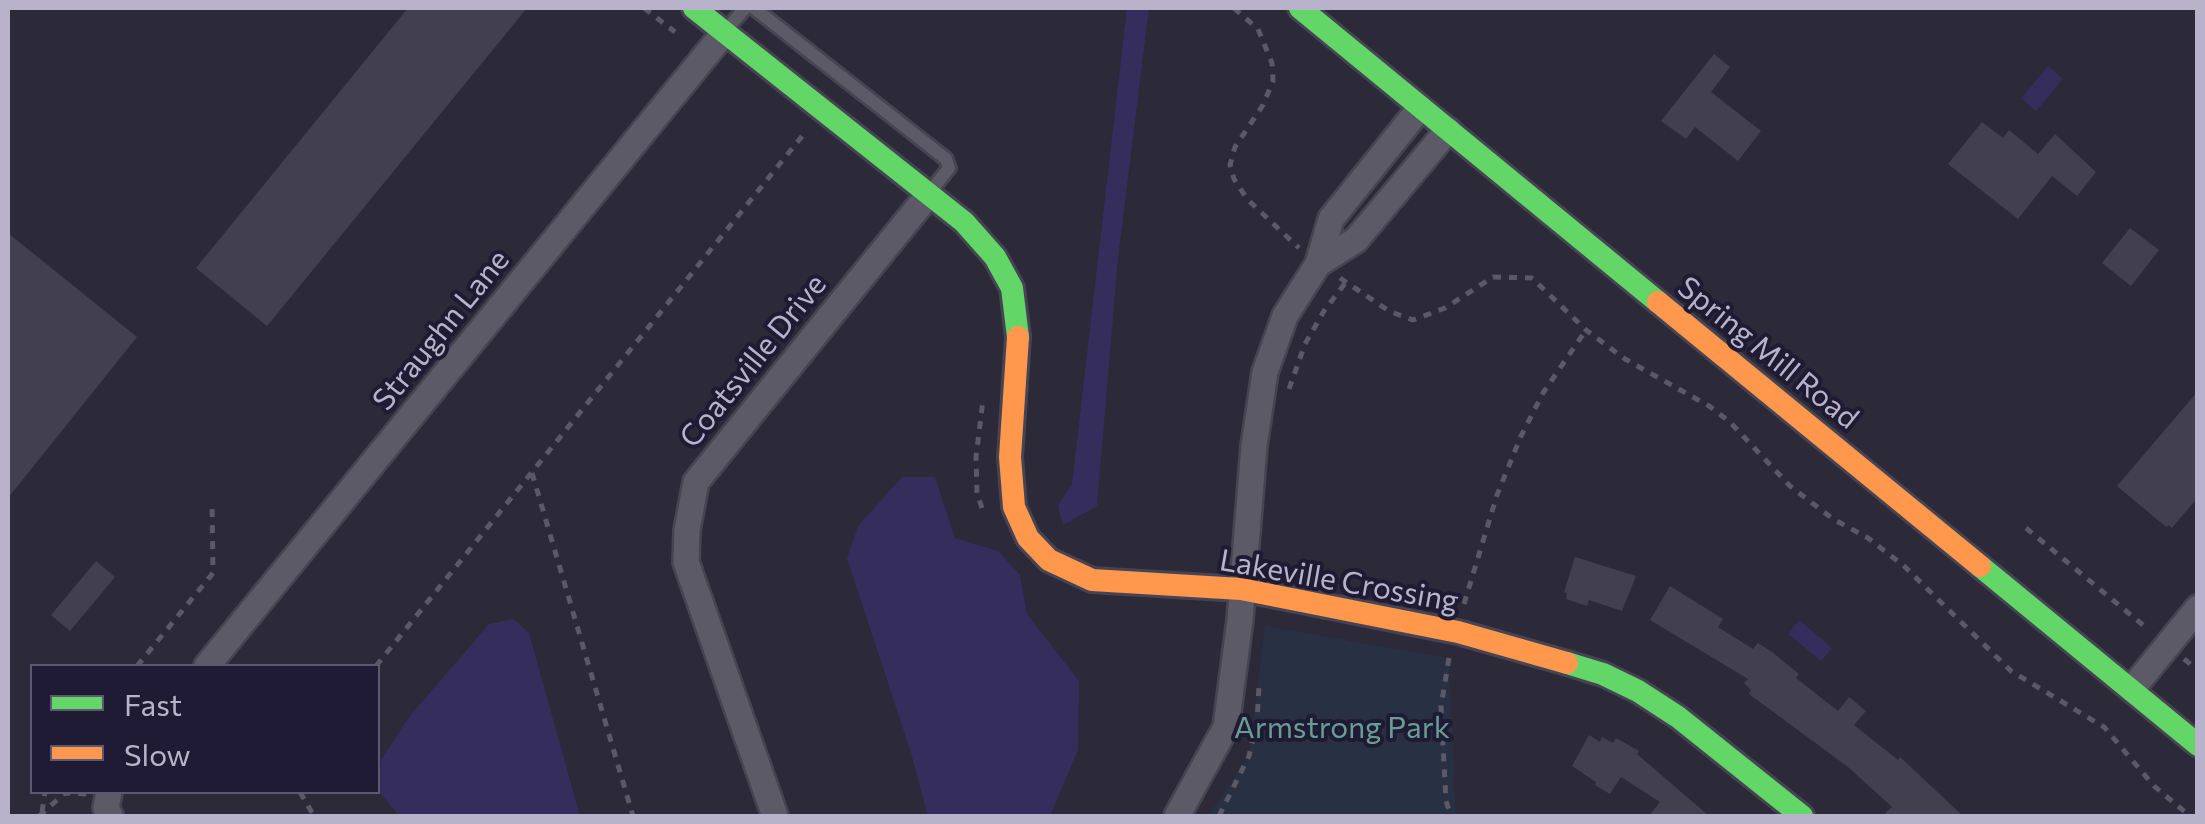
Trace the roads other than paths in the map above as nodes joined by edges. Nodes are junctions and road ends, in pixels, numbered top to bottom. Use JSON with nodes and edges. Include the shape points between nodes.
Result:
{"nodes":[{"id":1,"x":694,"y":8,"type":"edge"},
{"id":2,"x":744,"y":8,"type":"edge"},
{"id":3,"x":754,"y":8,"type":"edge"},
{"id":4,"x":1300,"y":8,"type":"edge"},
{"id":5,"x":724,"y":33,"type":"junction"},
{"id":6,"x":1420,"y":108,"type":"junction"},
{"id":7,"x":1448,"y":130,"type":"junction"},
{"id":8,"x":929,"y":194,"type":"junction"},
{"id":9,"x":1318,"y":264,"type":"junction"},
{"id":10,"x":1241,"y":589,"type":"junction"},
{"id":11,"x":2198,"y":608,"type":"edge"},
{"id":12,"x":209,"y":664,"type":"edge"},
{"id":13,"x":2132,"y":689,"type":"junction"},
{"id":14,"x":2198,"y":745,"type":"edge"},
{"id":15,"x":775,"y":816,"type":"edge"},
{"id":16,"x":1177,"y":816,"type":"edge"},
{"id":17,"x":1802,"y":816,"type":"edge"}],
"edges":[{"from":1,"to":5,"type":"street","name":"Lakeville Crossing"},
{"from":2,"to":5,"type":"lane"},
{"from":3,"to":8,"type":"lane","via":[[946,159],[949,168]]},
{"from":4,"to":6,"type":"street","name":"Spring Mill Road"},
{"from":5,"to":8,"type":"street","name":"Lakeville Crossing"},
{"from":5,"to":12,"type":"street","name":"Straughn Lane"},
{"from":6,"to":7,"type":"street","name":"Spring Mill Road"},
{"from":6,"to":9,"type":"street","via":[[1331,219]]},
{"from":7,"to":9,"type":"street","via":[[1356,240]]},
{"from":7,"to":13,"type":"street","name":"Spring Mill Road"},
{"from":8,"to":10,"type":"street","name":"Lakeville Crossing","via":[[995,257],[1012,288],[1019,360],[1010,458],[1014,507],[1028,538],[1050,560],[1092,580]]},
{"from":8,"to":15,"type":"street","name":"Coatsville Drive","via":[[696,482],[686,562]]},
{"from":9,"to":10,"type":"street","via":[[1285,316],[1266,372]]},
{"from":10,"to":16,"type":"street","via":[[1226,727]]},
{"from":10,"to":17,"type":"street","name":"Lakeville Crossing","via":[[1458,632],[1562,660],[1638,690]]},
{"from":11,"to":13,"type":"street"},
{"from":13,"to":14,"type":"street","name":"Spring Mill Road"}]}
